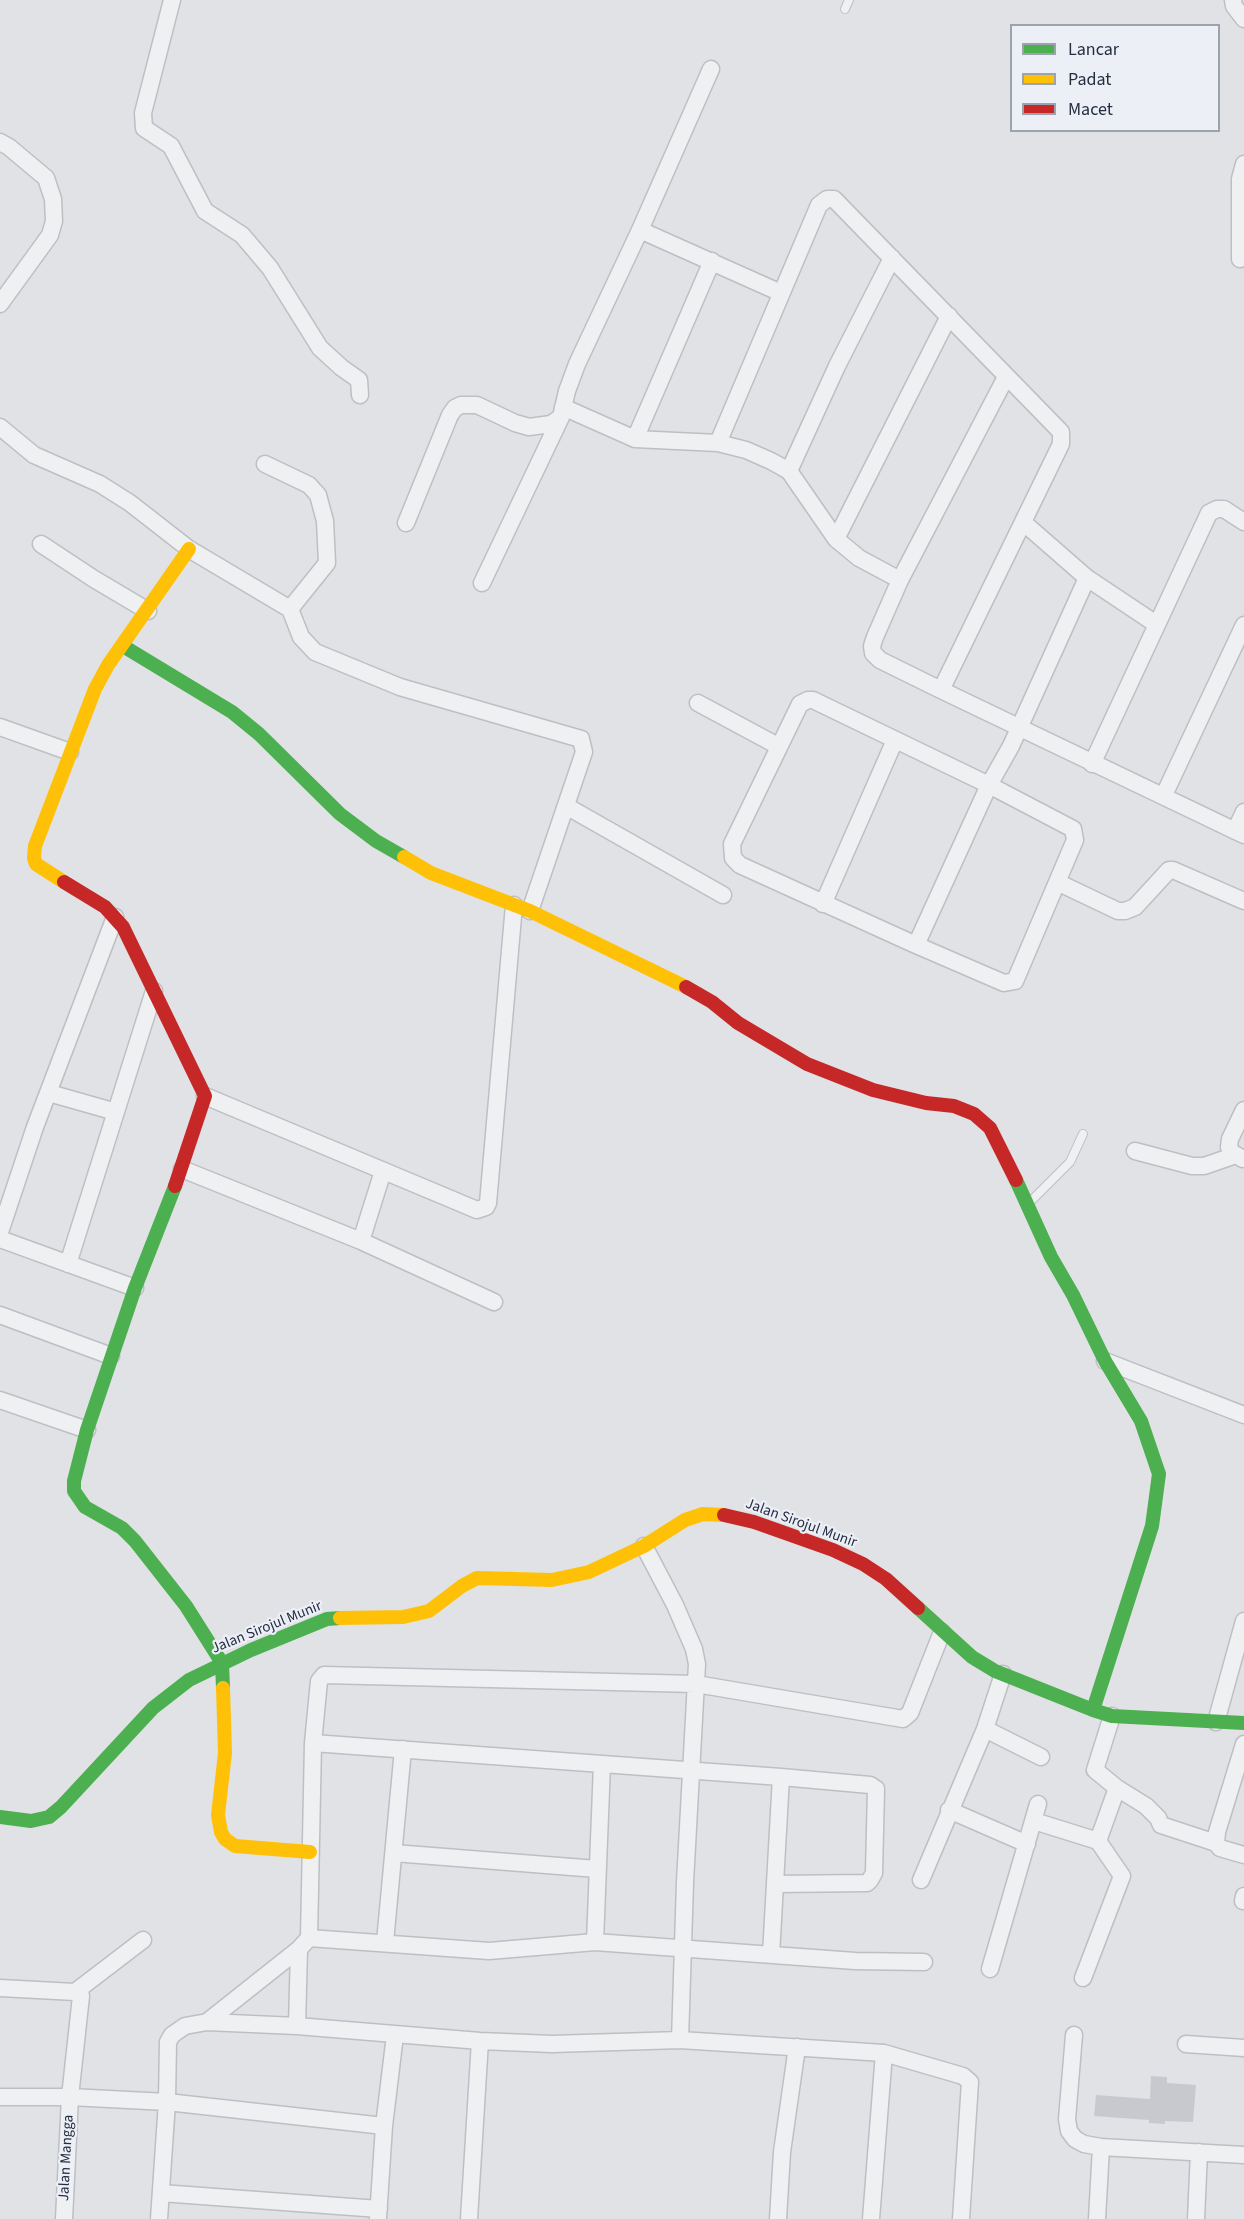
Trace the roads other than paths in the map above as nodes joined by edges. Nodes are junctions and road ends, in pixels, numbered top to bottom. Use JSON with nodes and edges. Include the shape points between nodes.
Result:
{"nodes":[{"id":1,"x":172,"y":0,"type":"edge"},
{"id":2,"x":1233,"y":0,"type":"edge"},
{"id":3,"x":1244,"y":19,"type":"edge"},
{"id":4,"x":711,"y":69,"type":"dead end"},
{"id":5,"x":0,"y":142,"type":"edge"},
{"id":6,"x":1244,"y":164,"type":"edge"},
{"id":7,"x":640,"y":230,"type":"junction"},
{"id":8,"x":892,"y":258,"type":"junction"},
{"id":9,"x":1240,"y":260,"type":"dead end"},
{"id":10,"x":712,"y":261,"type":"junction"},
{"id":11,"x":781,"y":293,"type":"junction"},
{"id":12,"x":0,"y":304,"type":"edge"},
{"id":13,"x":949,"y":316,"type":"junction"},
{"id":14,"x":1006,"y":377,"type":"junction"},
{"id":15,"x":360,"y":395,"type":"dead end"},
{"id":16,"x":562,"y":412,"type":"junction"},
{"id":17,"x":0,"y":427,"type":"edge"},
{"id":18,"x":635,"y":439,"type":"junction"},
{"id":19,"x":718,"y":443,"type":"junction"},
{"id":20,"x":265,"y":464,"type":"dead end"},
{"id":21,"x":789,"y":471,"type":"junction"},
{"id":22,"x":1024,"y":522,"type":"junction"},
{"id":23,"x":1244,"y":522,"type":"edge"},
{"id":24,"x":406,"y":523,"type":"dead end"},
{"id":25,"x":836,"y":539,"type":"junction"},
{"id":26,"x":40,"y":544,"type":"dead end"},
{"id":27,"x":189,"y":549,"type":"junction"},
{"id":28,"x":1087,"y":578,"type":"junction"},
{"id":29,"x":900,"y":580,"type":"junction"},
{"id":30,"x":482,"y":583,"type":"dead end"},
{"id":31,"x":290,"y":609,"type":"junction"},
{"id":32,"x":148,"y":611,"type":"junction"},
{"id":33,"x":1156,"y":624,"type":"junction"},
{"id":34,"x":1244,"y":625,"type":"edge"},
{"id":35,"x":123,"y":646,"type":"junction"},
{"id":36,"x":941,"y":690,"type":"junction"},
{"id":37,"x":698,"y":703,"type":"dead end"},
{"id":38,"x":1020,"y":726,"type":"junction"},
{"id":39,"x":0,"y":727,"type":"edge"},
{"id":40,"x":895,"y":740,"type":"junction"},
{"id":41,"x":778,"y":746,"type":"junction"},
{"id":42,"x":70,"y":752,"type":"junction"},
{"id":43,"x":1092,"y":764,"type":"junction"},
{"id":44,"x":989,"y":785,"type":"junction"},
{"id":45,"x":1164,"y":795,"type":"junction"},
{"id":46,"x":566,"y":806,"type":"junction"},
{"id":47,"x":1244,"y":812,"type":"edge"},
{"id":48,"x":1240,"y":833,"type":"edge"},
{"id":49,"x":1057,"y":882,"type":"junction"},
{"id":50,"x":723,"y":895,"type":"dead end"},
{"id":51,"x":1244,"y":901,"type":"edge"},
{"id":52,"x":514,"y":904,"type":"junction"},
{"id":53,"x":823,"y":904,"type":"junction"},
{"id":54,"x":530,"y":911,"type":"junction"},
{"id":55,"x":115,"y":917,"type":"junction"},
{"id":56,"x":916,"y":945,"type":"junction"},
{"id":57,"x":154,"y":991,"type":"junction"},
{"id":58,"x":49,"y":1093,"type":"junction"},
{"id":59,"x":205,"y":1096,"type":"junction"},
{"id":60,"x":1244,"y":1110,"type":"edge"},
{"id":61,"x":116,"y":1112,"type":"junction"},
{"id":62,"x":1083,"y":1134,"type":"dead end"},
{"id":63,"x":1135,"y":1150,"type":"dead end"},
{"id":64,"x":1240,"y":1157,"type":"edge"},
{"id":65,"x":182,"y":1169,"type":"junction"},
{"id":66,"x":383,"y":1171,"type":"junction"},
{"id":67,"x":1028,"y":1203,"type":"junction"},
{"id":68,"x":0,"y":1232,"type":"edge"},
{"id":69,"x":0,"y":1239,"type":"edge"},
{"id":70,"x":361,"y":1241,"type":"junction"},
{"id":71,"x":68,"y":1264,"type":"junction"},
{"id":72,"x":135,"y":1288,"type":"junction"},
{"id":73,"x":494,"y":1302,"type":"dead end"},
{"id":74,"x":0,"y":1315,"type":"edge"},
{"id":75,"x":111,"y":1356,"type":"junction"},
{"id":76,"x":1105,"y":1361,"type":"junction"},
{"id":77,"x":0,"y":1400,"type":"edge"},
{"id":78,"x":1244,"y":1415,"type":"edge"},
{"id":79,"x":87,"y":1430,"type":"junction"},
{"id":80,"x":644,"y":1546,"type":"junction"},
{"id":81,"x":1244,"y":1621,"type":"edge"},
{"id":82,"x":942,"y":1632,"type":"junction"},
{"id":83,"x":222,"y":1663,"type":"junction"},
{"id":84,"x":1003,"y":1674,"type":"junction"},
{"id":85,"x":696,"y":1684,"type":"junction"},
{"id":86,"x":1093,"y":1710,"type":"junction"},
{"id":87,"x":1112,"y":1716,"type":"junction"},
{"id":88,"x":1216,"y":1722,"type":"junction"},
{"id":89,"x":1244,"y":1723,"type":"edge"},
{"id":90,"x":985,"y":1729,"type":"junction"},
{"id":91,"x":313,"y":1743,"type":"junction"},
{"id":92,"x":1244,"y":1744,"type":"edge"},
{"id":93,"x":403,"y":1749,"type":"junction"},
{"id":94,"x":1041,"y":1757,"type":"dead end"},
{"id":95,"x":602,"y":1764,"type":"junction"},
{"id":96,"x":692,"y":1770,"type":"junction"},
{"id":97,"x":781,"y":1777,"type":"junction"},
{"id":98,"x":1117,"y":1788,"type":"junction"},
{"id":99,"x":1038,"y":1804,"type":"dead end"},
{"id":100,"x":949,"y":1810,"type":"junction"},
{"id":101,"x":0,"y":1817,"type":"edge"},
{"id":102,"x":1034,"y":1821,"type":"junction"},
{"id":103,"x":1098,"y":1841,"type":"junction"},
{"id":104,"x":1216,"y":1843,"type":"junction"},
{"id":105,"x":1027,"y":1844,"type":"junction"},
{"id":106,"x":310,"y":1852,"type":"junction"},
{"id":107,"x":394,"y":1853,"type":"junction"},
{"id":108,"x":1244,"y":1855,"type":"edge"},
{"id":109,"x":597,"y":1869,"type":"junction"},
{"id":110,"x":921,"y":1880,"type":"dead end"},
{"id":111,"x":776,"y":1884,"type":"junction"},
{"id":112,"x":143,"y":1940,"type":"dead end"},
{"id":113,"x":385,"y":1942,"type":"junction"},
{"id":114,"x":595,"y":1942,"type":"junction"},
{"id":115,"x":304,"y":1944,"type":"junction"},
{"id":116,"x":682,"y":1949,"type":"junction"},
{"id":117,"x":771,"y":1955,"type":"junction"},
{"id":118,"x":924,"y":1962,"type":"dead end"},
{"id":119,"x":990,"y":1970,"type":"dead end"},
{"id":120,"x":1083,"y":1978,"type":"dead end"},
{"id":121,"x":0,"y":1988,"type":"edge"},
{"id":122,"x":78,"y":1994,"type":"junction"},
{"id":123,"x":207,"y":2022,"type":"junction"},
{"id":124,"x":297,"y":2026,"type":"junction"},
{"id":125,"x":395,"y":2035,"type":"junction"},
{"id":126,"x":1074,"y":2035,"type":"dead end"},
{"id":127,"x":680,"y":2040,"type":"junction"},
{"id":128,"x":480,"y":2041,"type":"junction"},
{"id":129,"x":1186,"y":2044,"type":"dead end"},
{"id":130,"x":797,"y":2047,"type":"junction"},
{"id":131,"x":1244,"y":2048,"type":"edge"},
{"id":132,"x":884,"y":2053,"type":"junction"},
{"id":133,"x":0,"y":2097,"type":"edge"},
{"id":134,"x":70,"y":2097,"type":"junction"},
{"id":135,"x":167,"y":2102,"type":"junction"},
{"id":136,"x":384,"y":2126,"type":"junction"},
{"id":137,"x":1101,"y":2147,"type":"junction"},
{"id":138,"x":1198,"y":2152,"type":"junction"},
{"id":139,"x":1244,"y":2155,"type":"edge"},
{"id":140,"x":161,"y":2193,"type":"junction"},
{"id":141,"x":378,"y":2214,"type":"edge"},
{"id":142,"x":64,"y":2219,"type":"edge"},
{"id":143,"x":159,"y":2219,"type":"edge"},
{"id":144,"x":469,"y":2219,"type":"edge"},
{"id":145,"x":778,"y":2219,"type":"edge"},
{"id":146,"x":871,"y":2219,"type":"edge"},
{"id":147,"x":961,"y":2219,"type":"edge"},
{"id":148,"x":1097,"y":2219,"type":"edge"},
{"id":149,"x":1196,"y":2219,"type":"edge"}],
"edges":[{"from":1,"to":15,"type":"street","via":[[143,113],[144,128],[171,146],[205,211],[242,235],[270,268],[320,348],[358,380]]},
{"from":2,"to":3,"type":"street"},
{"from":4,"to":7,"type":"street"},
{"from":5,"to":12,"type":"street","via":[[46,178],[53,199],[54,221],[50,235]]},
{"from":6,"to":9,"type":"street","via":[[1240,179]]},
{"from":7,"to":10,"type":"street"},
{"from":7,"to":16,"type":"street","via":[[578,364]]},
{"from":8,"to":11,"type":"street","via":[[834,199],[827,199],[819,205]]},
{"from":8,"to":13,"type":"street"},
{"from":8,"to":21,"type":"street"},
{"from":10,"to":11,"type":"street"},
{"from":10,"to":18,"type":"street"},
{"from":11,"to":19,"type":"street"},
{"from":13,"to":14,"type":"street"},
{"from":13,"to":25,"type":"street"},
{"from":14,"to":22,"type":"street","via":[[1057,427],[1062,437]]},
{"from":14,"to":29,"type":"street"},
{"from":16,"to":18,"type":"street"},
{"from":16,"to":24,"type":"street","via":[[551,424],[529,427],[477,405],[455,408]]},
{"from":16,"to":30,"type":"street"},
{"from":17,"to":27,"type":"street","via":[[34,455],[130,502]]},
{"from":18,"to":19,"type":"street"},
{"from":19,"to":21,"type":"street","via":[[746,450]]},
{"from":20,"to":31,"type":"street","via":[[309,485],[318,495],[325,521],[327,563]]},
{"from":21,"to":25,"type":"street"},
{"from":22,"to":28,"type":"street"},
{"from":22,"to":36,"type":"street"},
{"from":23,"to":33,"type":"street","via":[[1224,509],[1209,513]]},
{"from":25,"to":29,"type":"street","via":[[859,558]]},
{"from":26,"to":32,"type":"street"},
{"from":27,"to":31,"type":"street"},
{"from":27,"to":32,"type":"street"},
{"from":28,"to":33,"type":"street"},
{"from":28,"to":38,"type":"street"},
{"from":29,"to":36,"type":"street","via":[[875,638],[873,653]]},
{"from":31,"to":46,"type":"street","via":[[301,637],[315,652],[400,687],[581,739],[584,752]]},
{"from":32,"to":35,"type":"street"},
{"from":33,"to":43,"type":"street"},
{"from":34,"to":45,"type":"street"},
{"from":35,"to":42,"type":"street","via":[[95,689]]},
{"from":35,"to":52,"type":"street","via":[[232,712],[340,814],[376,841],[431,873]]},
{"from":36,"to":38,"type":"street"},
{"from":37,"to":41,"type":"street"},
{"from":38,"to":43,"type":"street"},
{"from":38,"to":44,"type":"street"},
{"from":39,"to":42,"type":"street"},
{"from":40,"to":41,"type":"street","via":[[808,700],[800,704]]},
{"from":40,"to":44,"type":"street"},
{"from":40,"to":53,"type":"street"},
{"from":41,"to":53,"type":"street","via":[[732,844],[733,858],[740,865]]},
{"from":42,"to":55,"type":"street","via":[[34,858],[36,864]]},
{"from":43,"to":45,"type":"street"},
{"from":44,"to":49,"type":"street","via":[[1073,829],[1075,840]]},
{"from":44,"to":56,"type":"street"},
{"from":45,"to":48,"type":"street"},
{"from":46,"to":50,"type":"street"},
{"from":46,"to":54,"type":"street"},
{"from":47,"to":48,"type":"street"},
{"from":49,"to":51,"type":"street","via":[[1125,911],[1135,907],[1173,870]]},
{"from":49,"to":56,"type":"street","via":[[1015,981],[1004,982]]},
{"from":52,"to":54,"type":"street"},
{"from":52,"to":66,"type":"street","via":[[488,1203],[477,1210]]},
{"from":53,"to":56,"type":"street"},
{"from":54,"to":67,"type":"street","via":[[681,984],[807,1064],[873,1089],[974,1114],[990,1128]]},
{"from":55,"to":57,"type":"street"},
{"from":55,"to":58,"type":"street"},
{"from":57,"to":59,"type":"street"},
{"from":57,"to":61,"type":"street"},
{"from":58,"to":61,"type":"street"},
{"from":58,"to":68,"type":"street"},
{"from":59,"to":65,"type":"street"},
{"from":59,"to":66,"type":"street"},
{"from":60,"to":64,"type":"street","via":[[1229,1147]]},
{"from":61,"to":71,"type":"street"},
{"from":62,"to":67,"type":"lane","via":[[1070,1162]]},
{"from":63,"to":64,"type":"street","via":[[1192,1166]]},
{"from":65,"to":70,"type":"street"},
{"from":65,"to":72,"type":"street"},
{"from":66,"to":70,"type":"street"},
{"from":67,"to":76,"type":"street"},
{"from":69,"to":71,"type":"street"},
{"from":70,"to":73,"type":"street"},
{"from":71,"to":72,"type":"street"},
{"from":72,"to":75,"type":"street"},
{"from":74,"to":75,"type":"street"},
{"from":75,"to":79,"type":"street"},
{"from":76,"to":78,"type":"street"},
{"from":76,"to":86,"type":"street","via":[[1141,1421],[1159,1473],[1152,1526]]},
{"from":77,"to":79,"type":"street"},
{"from":79,"to":83,"type":"street","via":[[74,1481],[77,1498],[128,1533],[186,1606]]},
{"from":80,"to":82,"type":"street","name":"Jalan Sirojul Munir","via":[[685,1520],[703,1515],[728,1515],[754,1522],[863,1564],[901,1591]]},
{"from":80,"to":83,"type":"street","name":"Jalan Sirojul Munir","via":[[589,1572],[565,1578],[477,1578],[429,1611],[403,1617],[327,1619]]},
{"from":80,"to":85,"type":"street","via":[[694,1649]]},
{"from":81,"to":88,"type":"street"},
{"from":82,"to":84,"type":"street","name":"Jalan Sirojul Munir","via":[[972,1657]]},
{"from":82,"to":85,"type":"street","via":[[906,1718]]},
{"from":83,"to":101,"type":"street","name":"Jalan Sirojul Munir","via":[[189,1680],[153,1708],[49,1817],[31,1821]]},
{"from":83,"to":106,"type":"street","via":[[225,1753],[218,1815],[220,1832],[235,1846]]},
{"from":84,"to":86,"type":"street","name":"Jalan Sirojul Munir"},
{"from":84,"to":90,"type":"street"},
{"from":85,"to":91,"type":"street","via":[[329,1674],[320,1681]]},
{"from":85,"to":96,"type":"street"},
{"from":86,"to":87,"type":"street","name":"Jalan Sirojul Munir"},
{"from":87,"to":88,"type":"street","name":"Jalan Sirojul Munir"},
{"from":87,"to":98,"type":"street","via":[[1095,1770]]},
{"from":88,"to":89,"type":"street","name":"Jalan Sirojul Munir"},
{"from":90,"to":94,"type":"street"},
{"from":90,"to":100,"type":"street"},
{"from":91,"to":93,"type":"street"},
{"from":91,"to":106,"type":"street"},
{"from":92,"to":104,"type":"street"},
{"from":93,"to":95,"type":"street"},
{"from":93,"to":107,"type":"street"},
{"from":95,"to":96,"type":"street"},
{"from":95,"to":109,"type":"street"},
{"from":96,"to":97,"type":"street"},
{"from":96,"to":116,"type":"street"},
{"from":97,"to":111,"type":"street"},
{"from":97,"to":111,"type":"street","via":[[873,1786],[877,1792],[874,1861],[873,1877],[867,1883]]},
{"from":98,"to":103,"type":"street"},
{"from":98,"to":104,"type":"street","via":[[1146,1806],[1161,1825]]},
{"from":99,"to":102,"type":"street"},
{"from":100,"to":105,"type":"street"},
{"from":100,"to":110,"type":"street"},
{"from":102,"to":103,"type":"street"},
{"from":102,"to":105,"type":"street"},
{"from":103,"to":120,"type":"street","via":[[1122,1876]]},
{"from":104,"to":108,"type":"street","via":[[1220,1848]]},
{"from":105,"to":119,"type":"street"},
{"from":106,"to":115,"type":"street"},
{"from":107,"to":109,"type":"street"},
{"from":107,"to":113,"type":"street"},
{"from":109,"to":114,"type":"street"},
{"from":111,"to":117,"type":"street"},
{"from":112,"to":122,"type":"street"},
{"from":113,"to":114,"type":"street","via":[[489,1951]]},
{"from":113,"to":115,"type":"street"},
{"from":114,"to":116,"type":"street"},
{"from":115,"to":123,"type":"street"},
{"from":115,"to":124,"type":"street"},
{"from":116,"to":117,"type":"street"},
{"from":116,"to":127,"type":"street"},
{"from":117,"to":118,"type":"street"},
{"from":121,"to":122,"type":"street"},
{"from":122,"to":134,"type":"street","name":"Jalan Mangga"},
{"from":123,"to":124,"type":"street"},
{"from":123,"to":135,"type":"street","via":[[185,2026],[170,2038]]},
{"from":124,"to":125,"type":"street"},
{"from":125,"to":128,"type":"street"},
{"from":125,"to":136,"type":"street"},
{"from":126,"to":137,"type":"street","via":[[1069,2131],[1084,2144]]},
{"from":127,"to":128,"type":"street","via":[[552,2044]]},
{"from":127,"to":130,"type":"street"},
{"from":128,"to":144,"type":"street"},
{"from":129,"to":131,"type":"street"},
{"from":130,"to":132,"type":"street"},
{"from":130,"to":145,"type":"street","via":[[782,2152]]},
{"from":132,"to":146,"type":"street"},
{"from":132,"to":147,"type":"street","via":[[963,2076],[970,2082]]},
{"from":133,"to":134,"type":"street"},
{"from":134,"to":135,"type":"street"},
{"from":134,"to":142,"type":"street","name":"Jalan Mangga"},
{"from":135,"to":136,"type":"street"},
{"from":135,"to":140,"type":"street"},
{"from":136,"to":141,"type":"street"},
{"from":137,"to":138,"type":"street"},
{"from":137,"to":148,"type":"street"},
{"from":138,"to":139,"type":"street"},
{"from":138,"to":149,"type":"street"},
{"from":140,"to":141,"type":"street"},
{"from":140,"to":143,"type":"street"}]}
